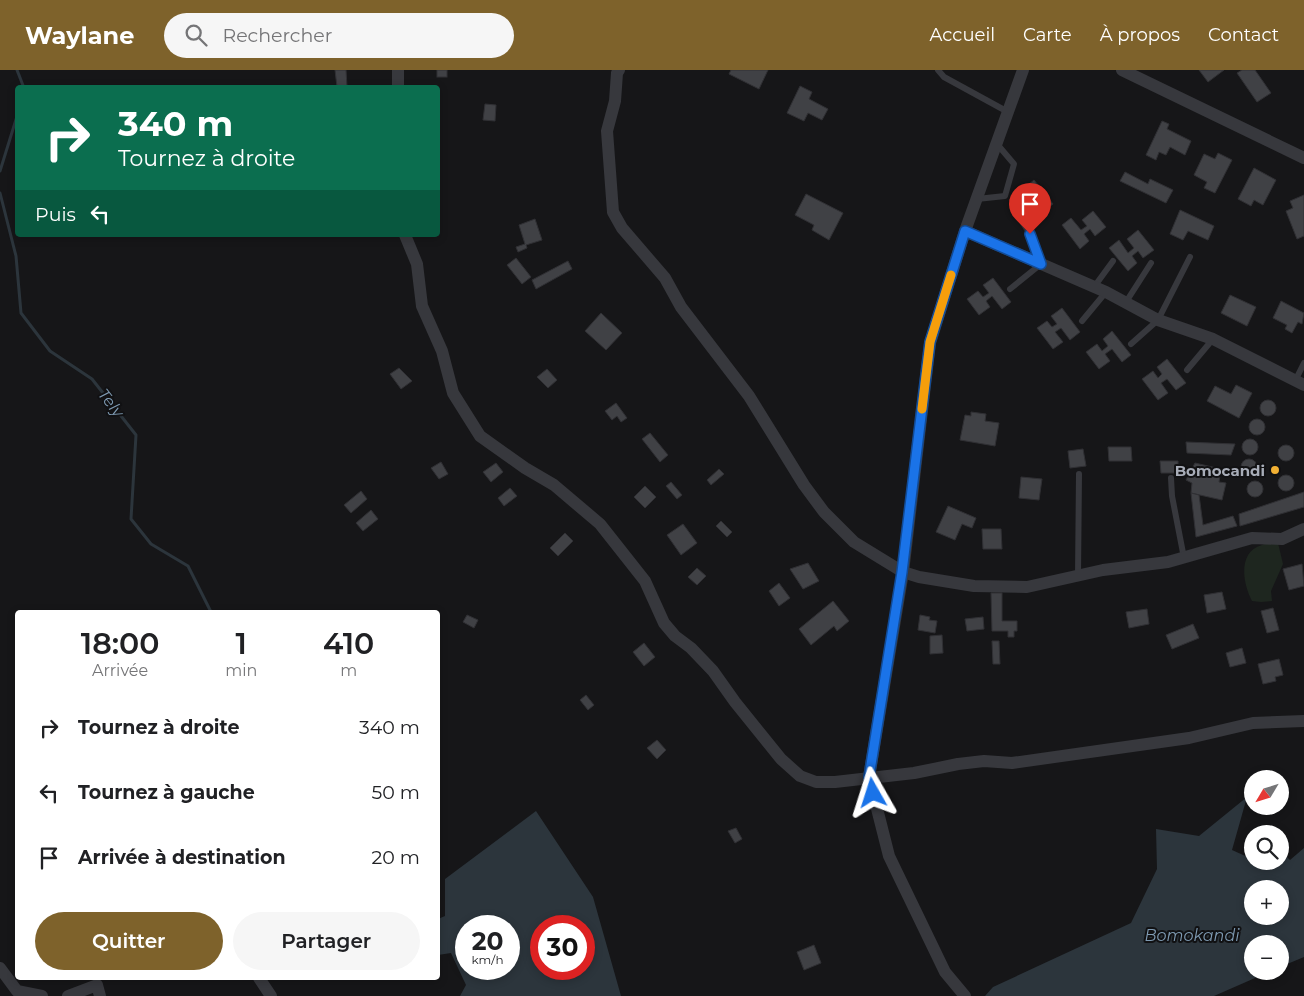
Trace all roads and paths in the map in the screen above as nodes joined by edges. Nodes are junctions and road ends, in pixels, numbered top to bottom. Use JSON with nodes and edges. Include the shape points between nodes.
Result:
{"nodes":[{"id":1,"x":398,"y":70,"type":"edge"},
{"id":2,"x":619,"y":70,"type":"edge"},
{"id":3,"x":938,"y":70,"type":"edge"},
{"id":4,"x":1023,"y":70,"type":"edge"},
{"id":5,"x":1122,"y":70,"type":"edge"},
{"id":6,"x":398,"y":85,"type":"edge"},
{"id":7,"x":1008,"y":112,"type":"junction"},
{"id":8,"x":997,"y":144,"type":"junction"},
{"id":9,"x":1304,"y":158,"type":"edge"},
{"id":10,"x":977,"y":199,"type":"junction"},
{"id":11,"x":1021,"y":220,"type":"dead end"},
{"id":12,"x":965,"y":231,"type":"junction"},
{"id":13,"x":406,"y":237,"type":"edge"},
{"id":14,"x":1190,"y":257,"type":"dead end"},
{"id":15,"x":1113,"y":261,"type":"dead end"},
{"id":16,"x":1150,"y":263,"type":"dead end"},
{"id":17,"x":1041,"y":264,"type":"junction"},
{"id":18,"x":1010,"y":288,"type":"dead end"},
{"id":19,"x":1100,"y":289,"type":"junction"},
{"id":20,"x":1126,"y":302,"type":"junction"},
{"id":21,"x":1158,"y":320,"type":"junction"},
{"id":22,"x":1082,"y":322,"type":"dead end"},
{"id":23,"x":1213,"y":339,"type":"junction"},
{"id":24,"x":1131,"y":344,"type":"dead end"},
{"id":25,"x":1304,"y":363,"type":"edge"},
{"id":26,"x":1187,"y":370,"type":"dead end"},
{"id":27,"x":1300,"y":383,"type":"edge"},
{"id":28,"x":1079,"y":474,"type":"dead end"},
{"id":29,"x":1171,"y":478,"type":"dead end"},
{"id":30,"x":1304,"y":529,"type":"edge"},
{"id":31,"x":1184,"y":558,"type":"junction"},
{"id":32,"x":902,"y":572,"type":"junction"},
{"id":33,"x":1078,"y":577,"type":"junction"},
{"id":34,"x":1304,"y":721,"type":"edge"},
{"id":35,"x":869,"y":777,"type":"junction"},
{"id":36,"x":0,"y":968,"type":"edge"},
{"id":37,"x":5,"y":980,"type":"edge"},
{"id":38,"x":260,"y":980,"type":"edge"},
{"id":39,"x":42,"y":996,"type":"edge"},
{"id":40,"x":68,"y":996,"type":"edge"},
{"id":41,"x":100,"y":996,"type":"edge"},
{"id":42,"x":271,"y":996,"type":"edge"},
{"id":43,"x":965,"y":996,"type":"edge"}],
"edges":[{"from":1,"to":6,"type":"street"},
{"from":2,"to":32,"type":"street","via":[[607,131],[613,212],[622,228],[665,278],[681,307],[748,396],[788,462],[824,512],[854,542]]},
{"from":3,"to":7,"type":"lane","via":[[944,77]]},
{"from":4,"to":7,"type":"street"},
{"from":5,"to":9,"type":"street"},
{"from":7,"to":8,"type":"street"},
{"from":8,"to":10,"type":"street"},
{"from":8,"to":10,"type":"lane","via":[[1014,164],[1005,196]]},
{"from":10,"to":12,"type":"street"},
{"from":11,"to":17,"type":"lane"},
{"from":12,"to":17,"type":"street"},
{"from":12,"to":32,"type":"street","via":[[930,342]]},
{"from":13,"to":35,"type":"street","via":[[417,264],[422,306],[442,351],[453,393],[480,436],[554,485],[600,524],[645,581],[664,623],[713,670],[735,702],[800,776],[816,782]]},
{"from":14,"to":21,"type":"lane"},
{"from":15,"to":19,"type":"lane"},
{"from":16,"to":20,"type":"lane"},
{"from":17,"to":18,"type":"lane"},
{"from":17,"to":19,"type":"street"},
{"from":19,"to":20,"type":"street"},
{"from":19,"to":22,"type":"lane"},
{"from":20,"to":21,"type":"street"},
{"from":21,"to":23,"type":"street"},
{"from":21,"to":24,"type":"lane"},
{"from":23,"to":26,"type":"lane"},
{"from":23,"to":27,"type":"street"},
{"from":25,"to":27,"type":"lane"},
{"from":28,"to":33,"type":"lane"},
{"from":29,"to":31,"type":"lane"},
{"from":30,"to":31,"type":"street","via":[[1282,539],[1252,538]]},
{"from":31,"to":33,"type":"street"},
{"from":32,"to":33,"type":"street","via":[[974,586],[999,587],[1027,587]]},
{"from":32,"to":35,"type":"street"},
{"from":34,"to":35,"type":"street","via":[[1253,723],[1189,738],[1012,763],[984,761]]},
{"from":35,"to":43,"type":"street","via":[[889,856],[945,972]]},
{"from":36,"to":37,"type":"street"},
{"from":37,"to":39,"type":"street","via":[[17,991]]},
{"from":38,"to":42,"type":"street"},
{"from":40,"to":41,"type":"street","via":[[97,984]]}]}
